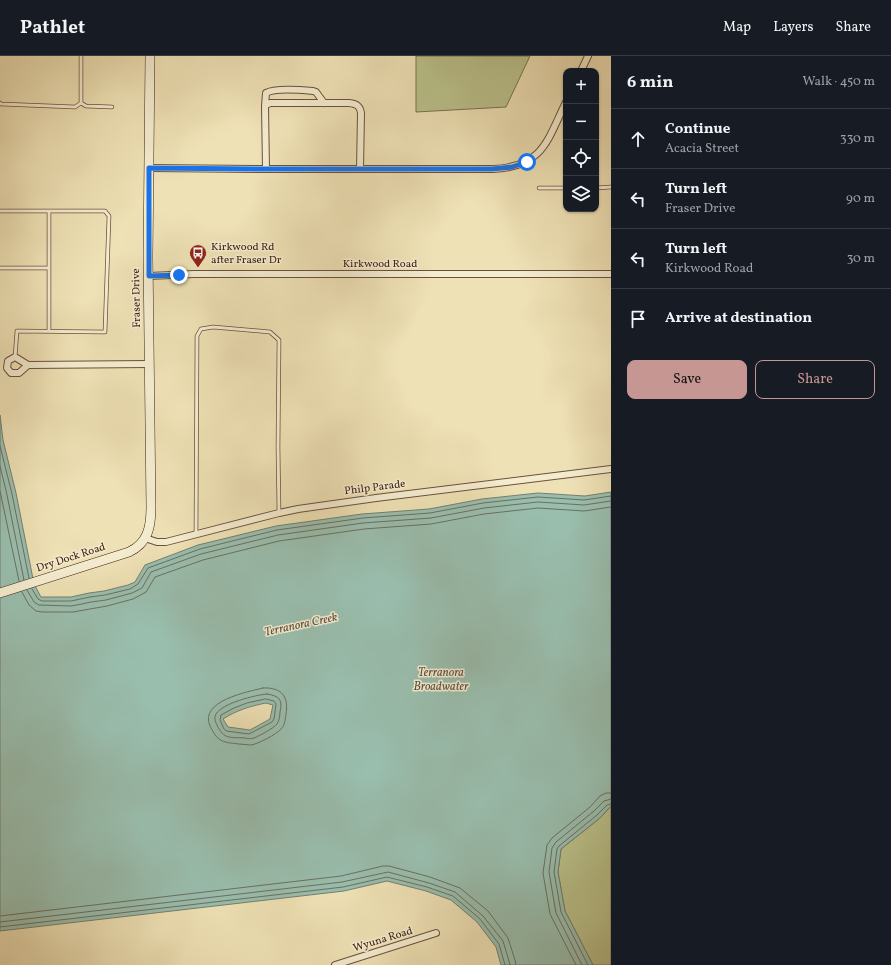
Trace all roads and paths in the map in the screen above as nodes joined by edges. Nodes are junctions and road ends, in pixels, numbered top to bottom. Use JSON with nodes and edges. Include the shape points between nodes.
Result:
{"nodes":[{"id":1,"x":80,"y":56,"type":"edge"},
{"id":2,"x":150,"y":56,"type":"edge"},
{"id":3,"x":588,"y":56,"type":"edge"},
{"id":4,"x":582,"y":68,"type":"edge"},
{"id":5,"x":0,"y":103,"type":"edge"},
{"id":6,"x":81,"y":103,"type":"junction"},
{"id":7,"x":324,"y":103,"type":"junction"},
{"id":8,"x":565,"y":104,"type":"edge"},
{"id":9,"x":265,"y":106,"type":"junction"},
{"id":10,"x":112,"y":107,"type":"dead end"},
{"id":11,"x":149,"y":168,"type":"junction"},
{"id":12,"x":266,"y":169,"type":"junction"},
{"id":13,"x":360,"y":169,"type":"junction"},
{"id":14,"x":611,"y":187,"type":"edge"},
{"id":15,"x":539,"y":188,"type":"dead end"},
{"id":16,"x":563,"y":188,"type":"edge"},
{"id":17,"x":599,"y":188,"type":"edge"},
{"id":18,"x":0,"y":211,"type":"edge"},
{"id":19,"x":49,"y":211,"type":"junction"},
{"id":20,"x":0,"y":268,"type":"edge"},
{"id":21,"x":49,"y":268,"type":"junction"},
{"id":22,"x":611,"y":274,"type":"edge"},
{"id":23,"x":149,"y":276,"type":"junction"},
{"id":24,"x":49,"y":331,"type":"junction"},
{"id":25,"x":15,"y":357,"type":"junction"},
{"id":26,"x":150,"y":364,"type":"junction"},
{"id":27,"x":28,"y":365,"type":"junction"},
{"id":28,"x":611,"y":469,"type":"edge"},
{"id":29,"x":279,"y":513,"type":"junction"},
{"id":30,"x":196,"y":534,"type":"junction"},
{"id":31,"x":145,"y":538,"type":"junction"},
{"id":32,"x":0,"y":593,"type":"edge"},
{"id":33,"x":436,"y":933,"type":"dead end"},
{"id":34,"x":335,"y":965,"type":"edge"}],
"edges":[{"from":1,"to":6,"type":"lane"},
{"from":2,"to":11,"type":"street","name":"Fraser Drive"},
{"from":3,"to":4,"type":"street"},
{"from":5,"to":6,"type":"lane","via":[[75,108]]},
{"from":6,"to":10,"type":"lane","via":[[86,106]]},
{"from":7,"to":9,"type":"street","via":[[270,103]]},
{"from":7,"to":9,"type":"street","via":[[313,91],[274,90],[266,93]]},
{"from":7,"to":13,"type":"street","via":[[353,104],[360,108]]},
{"from":8,"to":13,"type":"street","via":[[542,150],[527,162],[517,166],[492,169]]},
{"from":9,"to":12,"type":"street"},
{"from":11,"to":12,"type":"street"},
{"from":11,"to":23,"type":"street","name":"Fraser Drive"},
{"from":12,"to":13,"type":"street"},
{"from":14,"to":17,"type":"lane"},
{"from":15,"to":16,"type":"lane"},
{"from":18,"to":19,"type":"lane"},
{"from":19,"to":21,"type":"lane"},
{"from":19,"to":24,"type":"lane","via":[[105,211],[109,216],[105,332]]},
{"from":20,"to":21,"type":"lane"},
{"from":21,"to":24,"type":"lane"},
{"from":22,"to":23,"type":"street","name":"Kirkwood Road"},
{"from":23,"to":26,"type":"street","name":"Fraser Drive"},
{"from":24,"to":25,"type":"lane","via":[[17,331]]},
{"from":25,"to":27,"type":"street"},
{"from":25,"to":27,"type":"street","via":[[8,361],[7,368],[11,373],[18,373]]},
{"from":26,"to":27,"type":"street"},
{"from":26,"to":31,"type":"street","name":"Fraser Drive","via":[[152,507]]},
{"from":28,"to":29,"type":"street","name":"Philp Parade","via":[[376,498]]},
{"from":29,"to":30,"type":"street","name":"Philp Parade"},
{"from":29,"to":30,"type":"lane","via":[[279,340],[270,332],[213,327],[201,329],[197,336]]},
{"from":30,"to":31,"type":"street","name":"Philp Parade","via":[[162,543]]},
{"from":31,"to":32,"type":"street","name":"Dry Dock Road","via":[[129,552]]},
{"from":33,"to":34,"type":"street","name":"Wyuna Road"}]}
